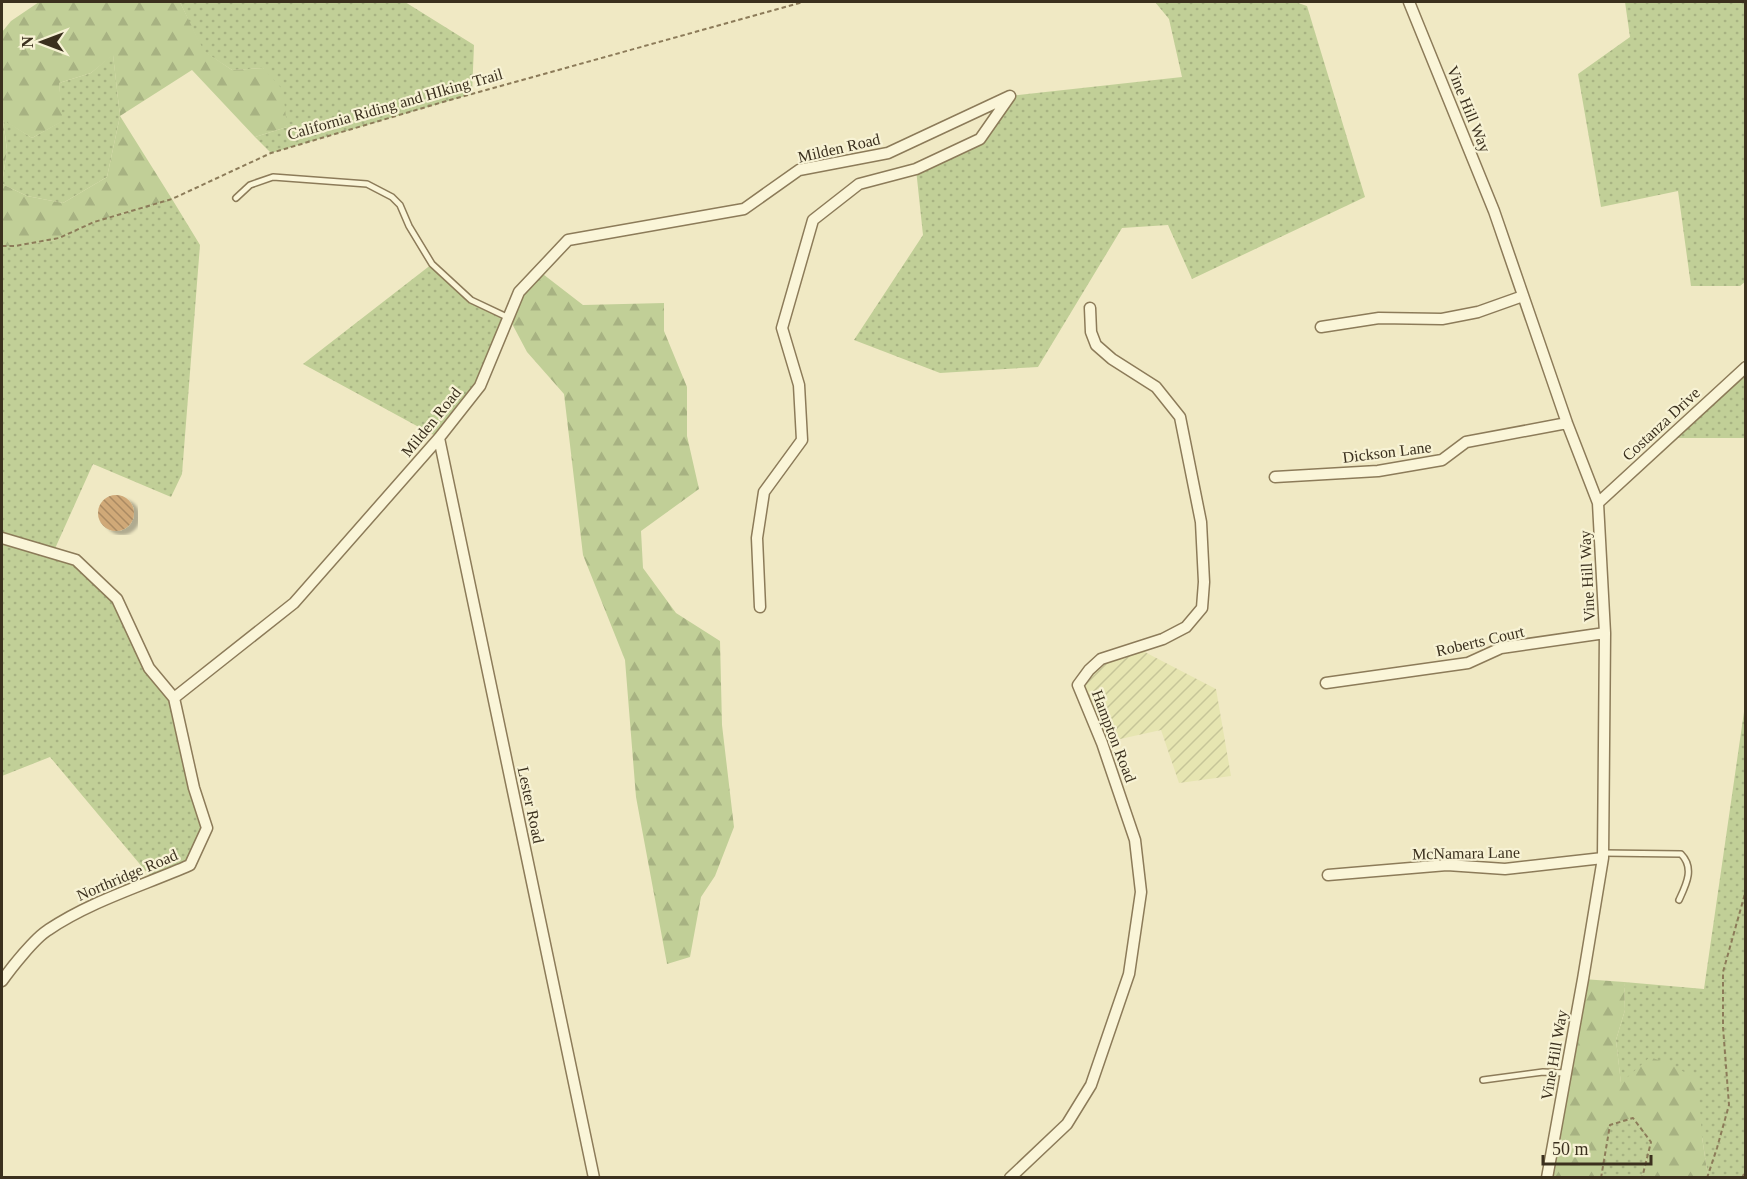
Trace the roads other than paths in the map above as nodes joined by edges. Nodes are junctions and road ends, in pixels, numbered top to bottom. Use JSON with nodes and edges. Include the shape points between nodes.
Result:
{"nodes":[{"id":1,"x":1409,"y":2,"type":"edge"},
{"id":2,"x":236,"y":198,"type":"dead end"},
{"id":3,"x":1523,"y":296,"type":"junction"},
{"id":4,"x":1090,"y":308,"type":"dead end"},
{"id":5,"x":508,"y":318,"type":"junction"},
{"id":6,"x":1321,"y":327,"type":"dead end"},
{"id":7,"x":1746,"y":366,"type":"edge"},
{"id":8,"x":1567,"y":423,"type":"junction"},
{"id":9,"x":439,"y":438,"type":"junction"},
{"id":10,"x":1275,"y":477,"type":"dead end"},
{"id":11,"x":1598,"y":503,"type":"junction"},
{"id":12,"x":2,"y":538,"type":"edge"},
{"id":13,"x":760,"y":607,"type":"dead end"},
{"id":14,"x":1605,"y":633,"type":"junction"},
{"id":15,"x":1326,"y":682,"type":"dead end"},
{"id":16,"x":174,"y":698,"type":"junction"},
{"id":17,"x":1603,"y":855,"type":"junction"},
{"id":18,"x":1329,"y":875,"type":"dead end"},
{"id":19,"x":1679,"y":900,"type":"dead end"},
{"id":20,"x":2,"y":981,"type":"edge"},
{"id":21,"x":1566,"y":1073,"type":"junction"},
{"id":22,"x":1483,"y":1080,"type":"dead end"},
{"id":23,"x":594,"y":1178,"type":"edge"},
{"id":24,"x":1010,"y":1178,"type":"edge"},
{"id":25,"x":1547,"y":1178,"type":"edge"}],
"edges":[{"from":1,"to":3,"type":"street","name":"Vine Hill Way","via":[[1494,211]]},
{"from":2,"to":5,"type":"lane","via":[[250,185],[273,177],[367,184],[392,197],[400,206],[432,264],[471,300]]},
{"from":3,"to":6,"type":"street","via":[[1478,312],[1442,319],[1379,318]]},
{"from":3,"to":8,"type":"street","name":"Vine Hill Way"},
{"from":4,"to":24,"type":"street","name":"Hampton Road","via":[[1096,345],[1156,387],[1180,417],[1201,522],[1202,608],[1185,627],[1163,639],[1101,659],[1078,685],[1135,840],[1141,892],[1129,974],[1091,1085],[1067,1124]]},
{"from":5,"to":9,"type":"street","name":"Milden Road","via":[[480,386]]},
{"from":5,"to":13,"type":"street","name":"Milden Road","via":[[519,292],[568,240],[744,209],[799,170],[888,153],[1010,96],[980,139],[916,169],[859,184],[813,220],[782,328],[799,385],[802,440],[764,492],[757,538]]},
{"from":7,"to":11,"type":"street","name":"Costanza Drive"},
{"from":8,"to":10,"type":"street","name":"Dickson Lane","via":[[1466,442],[1442,460],[1378,471]]},
{"from":8,"to":11,"type":"street","name":"Vine Hill Way"},
{"from":9,"to":16,"type":"street","name":"Milden Road","via":[[294,603]]},
{"from":9,"to":23,"type":"street","name":"Lester Road"},
{"from":11,"to":14,"type":"street","name":"Vine Hill Way"},
{"from":12,"to":16,"type":"street","via":[[76,560],[117,599],[149,668]]},
{"from":14,"to":15,"type":"street","name":"Roberts Court","via":[[1501,648],[1468,663]]},
{"from":14,"to":17,"type":"street","name":"Vine Hill Way"},
{"from":16,"to":20,"type":"street","name":"Northridge Road","via":[[207,828],[190,865],[98,902],[45,931]]},
{"from":17,"to":18,"type":"street","name":"McNamara Lane","via":[[1505,869],[1447,866]]},
{"from":17,"to":19,"type":"lane","via":[[1681,854],[1687,860],[1689,876]]},
{"from":17,"to":21,"type":"street","name":"Vine Hill Way"},
{"from":21,"to":22,"type":"lane"},
{"from":21,"to":25,"type":"street","name":"Vine Hill Way"}]}
